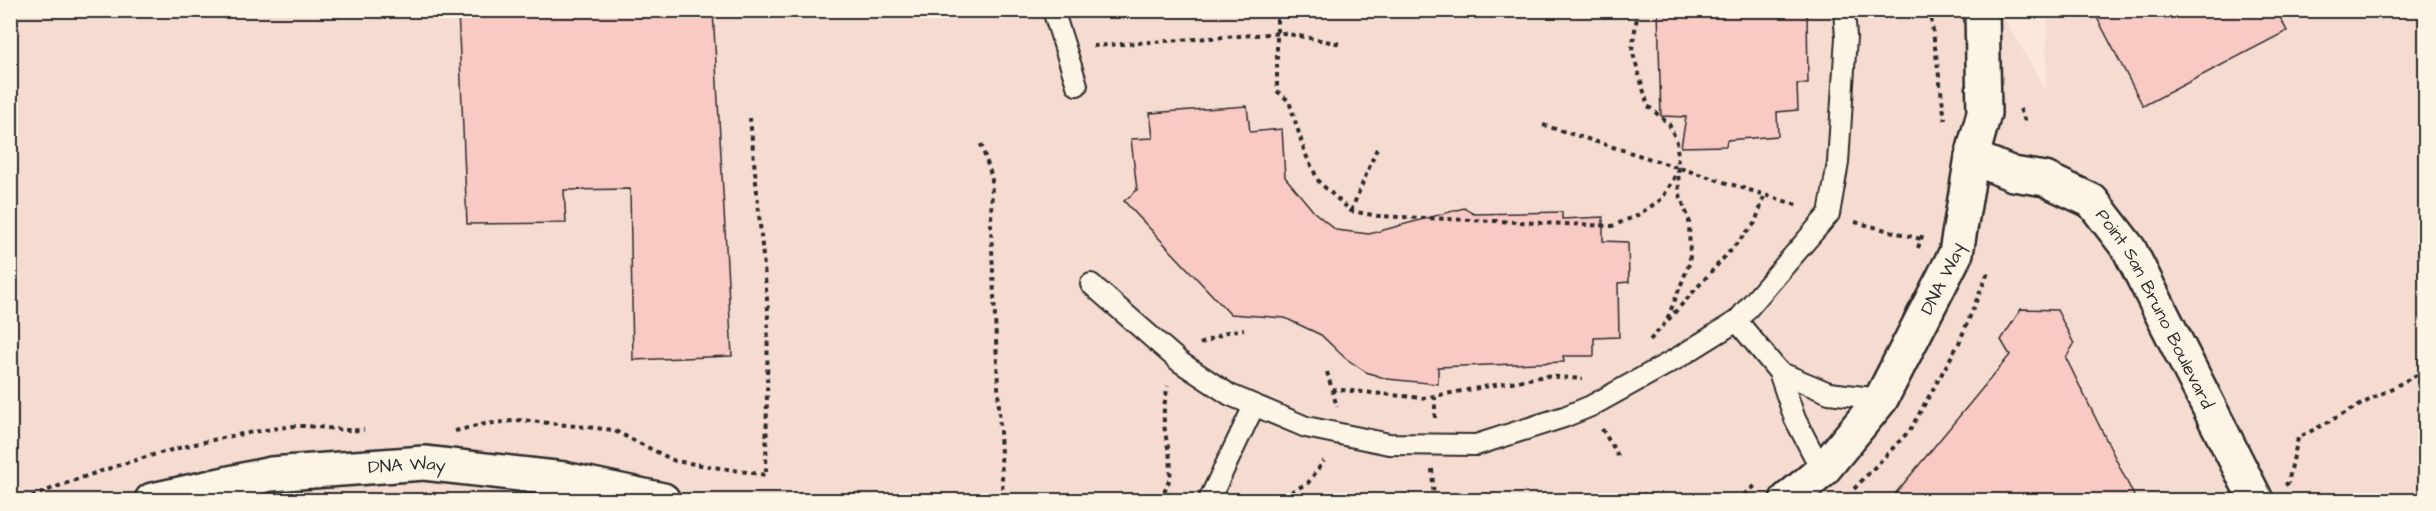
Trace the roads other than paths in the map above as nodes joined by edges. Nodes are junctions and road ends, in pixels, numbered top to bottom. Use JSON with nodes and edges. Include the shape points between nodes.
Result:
{"nodes":[{"id":1,"x":1053,"y":10,"type":"edge"},
{"id":2,"x":1844,"y":10,"type":"edge"},
{"id":3,"x":1982,"y":10,"type":"edge"},
{"id":4,"x":1077,"y":85,"type":"dead end"},
{"id":5,"x":1972,"y":157,"type":"junction"},
{"id":6,"x":1091,"y":284,"type":"dead end"},
{"id":7,"x":1737,"y":321,"type":"junction"},
{"id":8,"x":1779,"y":372,"type":"junction"},
{"id":9,"x":1881,"y":399,"type":"junction"},
{"id":10,"x":1254,"y":406,"type":"junction"},
{"id":11,"x":1822,"y":471,"type":"junction"},
{"id":12,"x":2255,"y":500,"type":"edge"},
{"id":13,"x":152,"y":501,"type":"edge"},
{"id":14,"x":663,"y":501,"type":"edge"},
{"id":15,"x":1209,"y":501,"type":"edge"},
{"id":16,"x":1787,"y":501,"type":"edge"}],
"edges":[{"from":1,"to":4,"type":"lane"},
{"from":2,"to":7,"type":"lane","via":[[1846,37],[1838,163],[1829,214]]},
{"from":3,"to":5,"type":"main road","name":"DNA Way","via":[[1984,113]]},
{"from":5,"to":9,"type":"main road","name":"DNA Way","via":[[1956,253]]},
{"from":5,"to":12,"type":"main road","name":"Point San Bruno Boulevard","via":[[2013,174],[2045,179],[2092,201],[2129,249]]},
{"from":6,"to":10,"type":"lane","via":[[1180,362]]},
{"from":7,"to":8,"type":"lane"},
{"from":7,"to":10,"type":"lane","via":[[1591,406],[1476,445],[1389,444],[1306,427]]},
{"from":8,"to":9,"type":"lane","via":[[1829,393]]},
{"from":8,"to":11,"type":"lane","via":[[1795,419]]},
{"from":9,"to":11,"type":"main road","name":"DNA Way"},
{"from":10,"to":15,"type":"lane"},
{"from":11,"to":16,"type":"main road","name":"DNA Way"},
{"from":13,"to":14,"type":"main road","name":"DNA Way","via":[[270,474],[424,463],[564,479]]}]}
